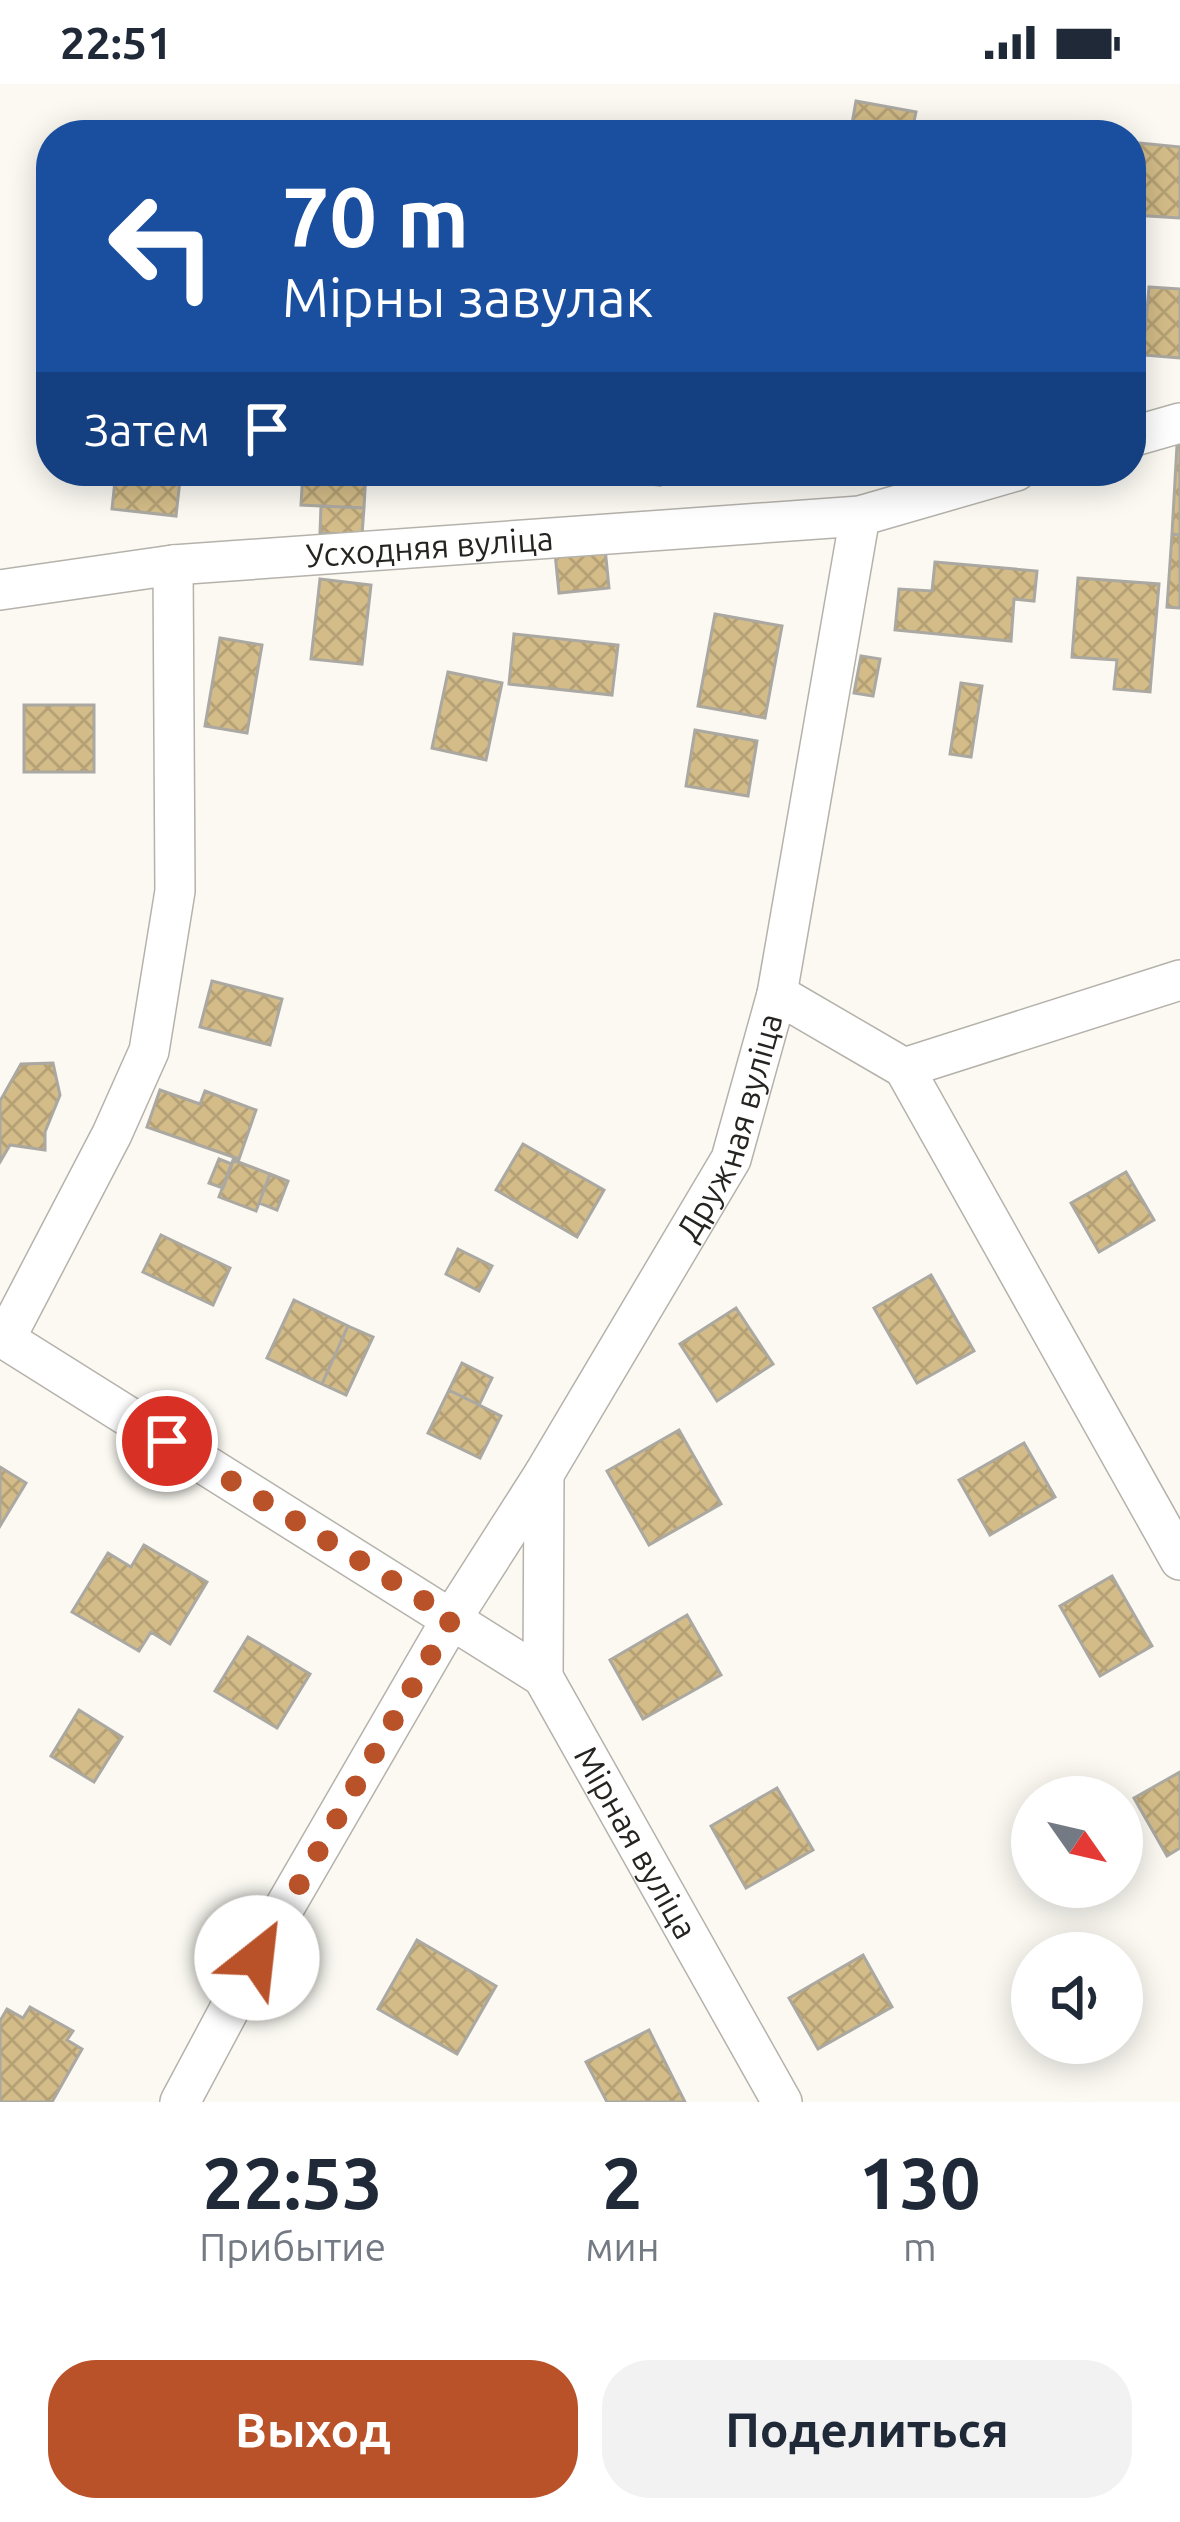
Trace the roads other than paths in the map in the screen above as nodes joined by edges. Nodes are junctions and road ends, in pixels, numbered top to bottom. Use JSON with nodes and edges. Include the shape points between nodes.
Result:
{"nodes":[{"id":1,"x":1180,"y":423,"type":"edge"},
{"id":2,"x":1146,"y":433,"type":"edge"},
{"id":3,"x":964,"y":486,"type":"edge"},
{"id":4,"x":860,"y":516,"type":"junction"},
{"id":5,"x":173,"y":565,"type":"junction"},
{"id":6,"x":0,"y":590,"type":"edge"},
{"id":7,"x":1180,"y":980,"type":"edge"},
{"id":8,"x":777,"y":994,"type":"junction"},
{"id":9,"x":904,"y":1068,"type":"junction"},
{"id":10,"x":2,"y":1338,"type":"edge"},
{"id":11,"x":544,"y":1474,"type":"junction"},
{"id":12,"x":1180,"y":1559,"type":"edge"},
{"id":13,"x":452,"y":1618,"type":"junction"},
{"id":14,"x":543,"y":1677,"type":"junction"},
{"id":15,"x":180,"y":2102,"type":"edge"},
{"id":16,"x":782,"y":2102,"type":"edge"}],
"edges":[{"from":1,"to":2,"type":"street"},
{"from":3,"to":4,"type":"street","name":"Усходняя вуліца"},
{"from":4,"to":5,"type":"street","name":"Усходняя вуліца"},
{"from":4,"to":8,"type":"street"},
{"from":5,"to":6,"type":"street","name":"Усходняя вуліца"},
{"from":5,"to":10,"type":"street","via":[[175,891],[149,1051]]},
{"from":7,"to":9,"type":"street"},
{"from":8,"to":9,"type":"street","name":"Дружная вуліца"},
{"from":8,"to":11,"type":"street","name":"Дружная вуліца","via":[[731,1159]]},
{"from":9,"to":12,"type":"street"},
{"from":10,"to":13,"type":"street","name":"Мірная вуліца"},
{"from":11,"to":13,"type":"street","name":"Дружная вуліца"},
{"from":11,"to":14,"type":"street"},
{"from":13,"to":14,"type":"street","name":"Мірная вуліца"},
{"from":13,"to":15,"type":"street","name":"Дружная вуліца"},
{"from":14,"to":16,"type":"street","name":"Мірная вуліца"}]}
